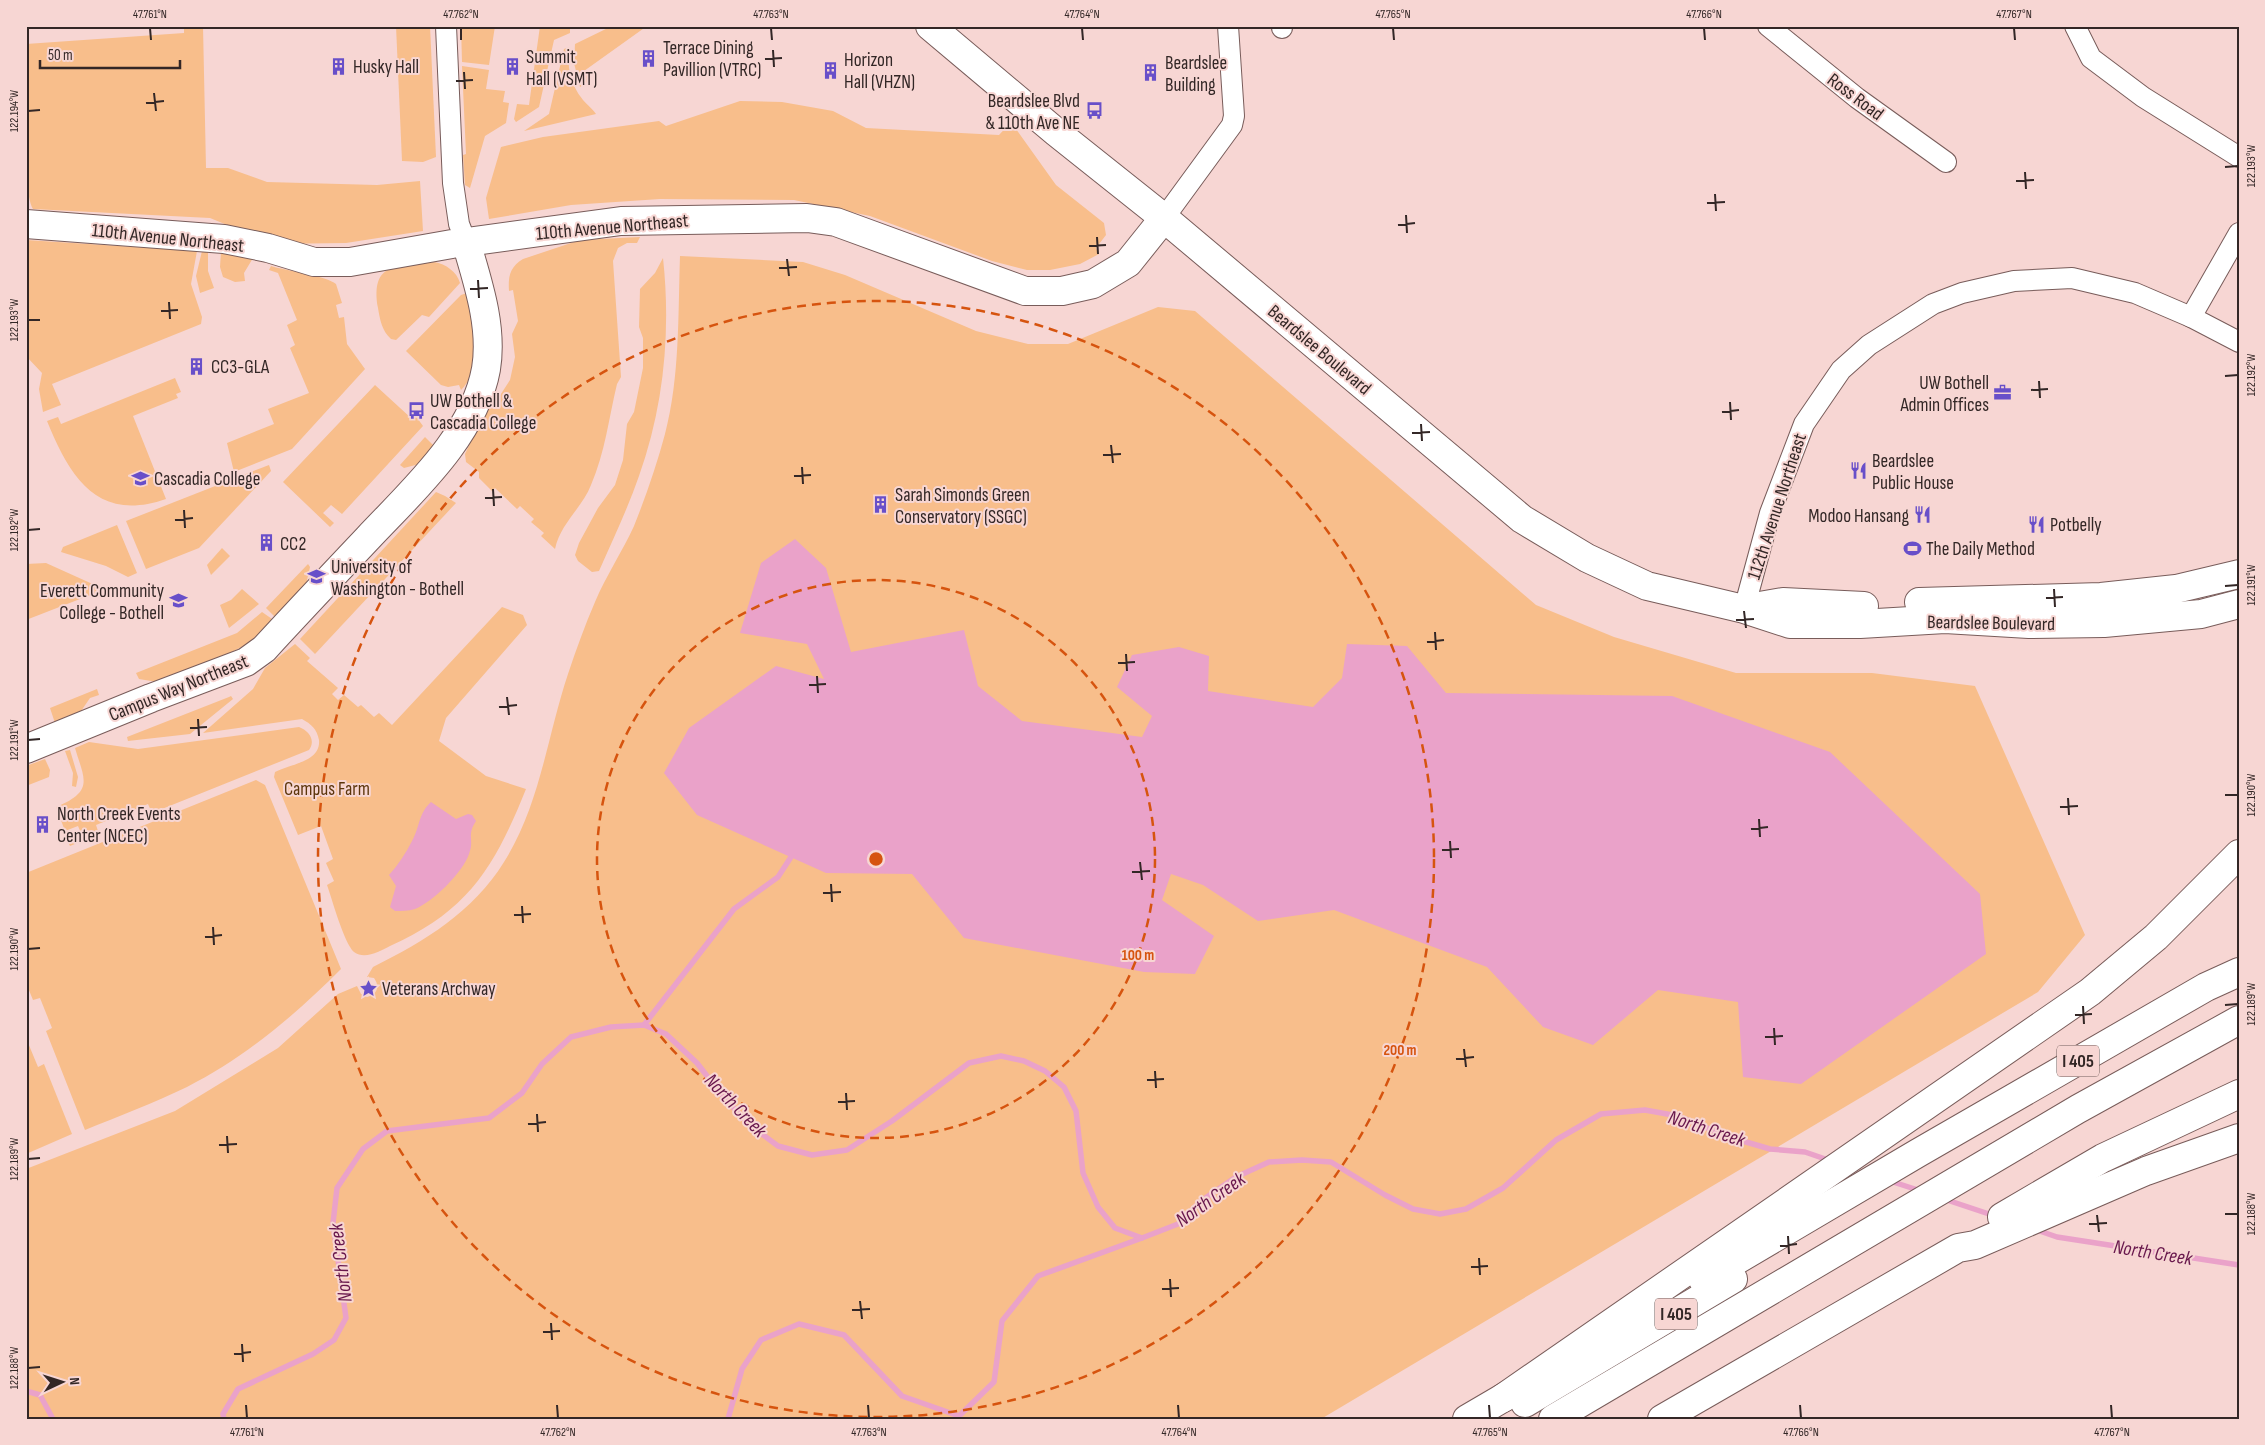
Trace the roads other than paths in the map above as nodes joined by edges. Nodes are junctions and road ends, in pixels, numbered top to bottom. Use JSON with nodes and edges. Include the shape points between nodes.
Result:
{"nodes":[{"id":1,"x":446,"y":26,"type":"edge"},
{"id":2,"x":930,"y":26,"type":"edge"},
{"id":3,"x":1228,"y":26,"type":"edge"},
{"id":4,"x":1768,"y":26,"type":"edge"},
{"id":5,"x":2075,"y":26,"type":"edge"},
{"id":6,"x":2239,"y":157,"type":"edge"},
{"id":7,"x":1946,"y":162,"type":"dead end"},
{"id":8,"x":1164,"y":218,"type":"junction"},
{"id":9,"x":26,"y":224,"type":"edge"},
{"id":10,"x":2239,"y":233,"type":"edge"},
{"id":11,"x":466,"y":242,"type":"junction"},
{"id":12,"x":2191,"y":317,"type":"junction"},
{"id":13,"x":2239,"y":342,"type":"edge"},
{"id":14,"x":2239,"y":574,"type":"edge"},
{"id":15,"x":2239,"y":604,"type":"edge"},
{"id":16,"x":1744,"y":609,"type":"junction"},
{"id":17,"x":26,"y":749,"type":"edge"},
{"id":18,"x":2239,"y":854,"type":"edge"},
{"id":19,"x":2239,"y":972,"type":"edge"},
{"id":20,"x":2239,"y":988,"type":"edge"},
{"id":21,"x":2239,"y":1020,"type":"edge"},
{"id":22,"x":2239,"y":1037,"type":"edge"},
{"id":23,"x":2239,"y":1094,"type":"edge"},
{"id":24,"x":2239,"y":1138,"type":"edge"},
{"id":25,"x":1928,"y":1156,"type":"junction"},
{"id":26,"x":1983,"y":1174,"type":"junction"},
{"id":27,"x":1902,"y":1222,"type":"junction"},
{"id":28,"x":1965,"y":1245,"type":"junction"},
{"id":29,"x":1500,"y":1408,"type":"edge"},
{"id":30,"x":1467,"y":1419,"type":"edge"},
{"id":31,"x":1553,"y":1419,"type":"edge"},
{"id":32,"x":1582,"y":1419,"type":"edge"},
{"id":33,"x":1662,"y":1419,"type":"edge"}],
"edges":[{"from":1,"to":11,"type":"street","via":[[453,183],[459,224]]},
{"from":2,"to":8,"type":"main road","name":"Beardslee Boulevard"},
{"from":3,"to":8,"type":"street","via":[[1232,125]]},
{"from":4,"to":7,"type":"street","name":"Ross Road","via":[[1857,98]]},
{"from":5,"to":6,"type":"street","via":[[2092,58],[2143,97]]},
{"from":8,"to":11,"type":"main road","name":"110th Avenue Northeast","via":[[1128,263],[1092,284],[1062,291],[1025,291],[836,222],[807,218],[621,221]]},
{"from":8,"to":16,"type":"main road","name":"Beardslee Boulevard","via":[[1522,519],[1587,558],[1647,586]]},
{"from":9,"to":11,"type":"main road","name":"110th Avenue Northeast","via":[[224,239],[314,262],[350,262]]},
{"from":10,"to":12,"type":"street"},
{"from":11,"to":17,"type":"main road","name":"Campus Way Northeast","via":[[486,322],[486,369],[462,427],[437,464],[264,650],[246,662]]},
{"from":12,"to":13,"type":"street","name":"112th Avenue Northeast"},
{"from":12,"to":16,"type":"street","name":"112th Avenue Northeast","via":[[2135,292],[2072,278],[2014,282],[1962,293],[1933,304],[1896,327],[1869,345],[1835,376],[1804,424],[1770,513]]},
{"from":14,"to":16,"type":"main road","name":"Beardslee Boulevard","via":[[2176,589],[2101,597],[1852,606],[1783,602]]},
{"from":15,"to":16,"type":"main road","name":"Beardslee Boulevard","via":[[2201,614],[2104,623],[2029,624],[1944,620],[1790,624]]},
{"from":18,"to":29,"type":"main road","via":[[2156,937],[2090,992],[1795,1196]]},
{"from":19,"to":25,"type":"main road","number":"I 405","via":[[2206,987]]},
{"from":20,"to":25,"type":"main road","number":"I 405"},
{"from":21,"to":26,"type":"main road","number":"I 405","via":[[2078,1109]]},
{"from":22,"to":26,"type":"main road","number":"I 405"},
{"from":23,"to":28,"type":"main road","via":[[2103,1158],[2044,1192]]},
{"from":24,"to":28,"type":"main road","via":[[2146,1171]]},
{"from":25,"to":29,"type":"main road","number":"I 405"},
{"from":26,"to":27,"type":"main road","number":"I 405"},
{"from":27,"to":31,"type":"main road","number":"I 405"},
{"from":27,"to":32,"type":"main road","number":"I 405"},
{"from":28,"to":33,"type":"main road"},
{"from":29,"to":30,"type":"main road","number":"I 405"}]}
